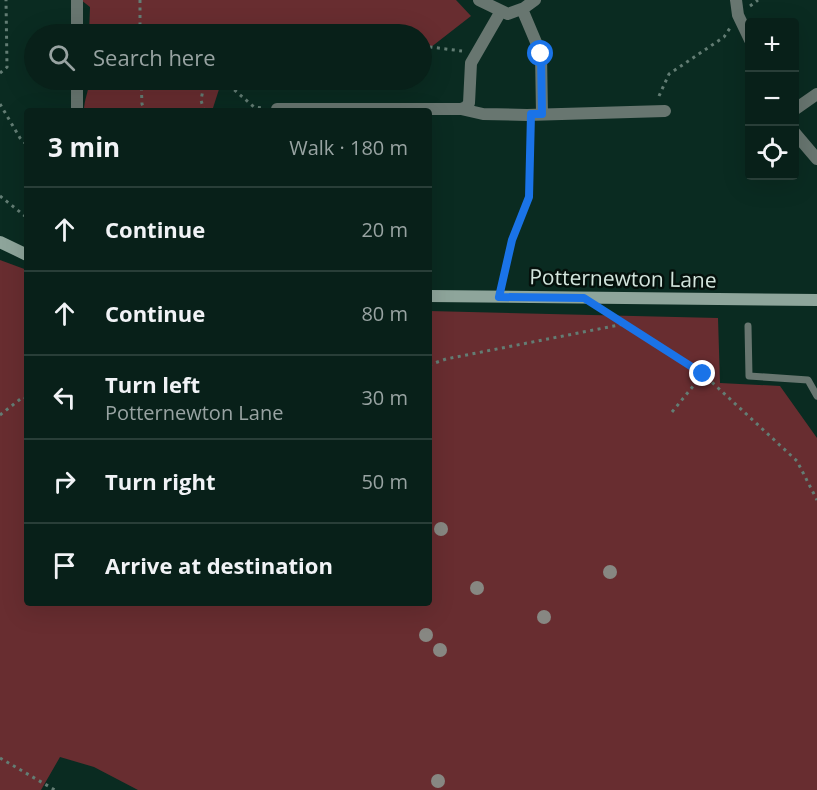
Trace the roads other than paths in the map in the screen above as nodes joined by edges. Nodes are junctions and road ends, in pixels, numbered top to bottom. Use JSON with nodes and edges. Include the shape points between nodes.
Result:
{"nodes":[{"id":1,"x":77,"y":0,"type":"edge"},
{"id":2,"x":479,"y":0,"type":"edge"},
{"id":3,"x":535,"y":0,"type":"edge"},
{"id":4,"x":736,"y":0,"type":"edge"},
{"id":5,"x":522,"y":9,"type":"junction"},
{"id":6,"x":501,"y":11,"type":"junction"},
{"id":7,"x":77,"y":24,"type":"edge"},
{"id":8,"x":745,"y":30,"type":"edge"},
{"id":9,"x":77,"y":90,"type":"edge"},
{"id":10,"x":817,"y":94,"type":"edge"},
{"id":11,"x":799,"y":107,"type":"edge"},
{"id":12,"x":77,"y":108,"type":"edge"},
{"id":13,"x":432,"y":109,"type":"edge"},
{"id":14,"x":461,"y":109,"type":"junction"},
{"id":15,"x":665,"y":111,"type":"dead end"},
{"id":16,"x":537,"y":114,"type":"junction"},
{"id":17,"x":799,"y":137,"type":"edge"},
{"id":18,"x":817,"y":159,"type":"edge"},
{"id":19,"x":0,"y":242,"type":"edge"},
{"id":20,"x":24,"y":254,"type":"edge"},
{"id":21,"x":432,"y":296,"type":"edge"},
{"id":22,"x":817,"y":300,"type":"edge"},
{"id":23,"x":748,"y":326,"type":"dead end"},
{"id":24,"x":817,"y":396,"type":"edge"}],
"edges":[{"from":1,"to":7,"type":"street"},
{"from":2,"to":6,"type":"street"},
{"from":3,"to":5,"type":"street"},
{"from":4,"to":8,"type":"street"},
{"from":5,"to":6,"type":"street","via":[[508,14]]},
{"from":5,"to":16,"type":"street","via":[[541,54]]},
{"from":6,"to":14,"type":"street","via":[[471,63],[469,103]]},
{"from":9,"to":12,"type":"street"},
{"from":10,"to":11,"type":"street"},
{"from":13,"to":14,"type":"street"},
{"from":14,"to":16,"type":"street","via":[[483,114]]},
{"from":15,"to":16,"type":"street"},
{"from":17,"to":18,"type":"street"},
{"from":19,"to":20,"type":"main road"},
{"from":21,"to":22,"type":"main road","name":"Potternewton Lane"},
{"from":23,"to":24,"type":"lane","via":[[749,376],[808,380]]}]}
